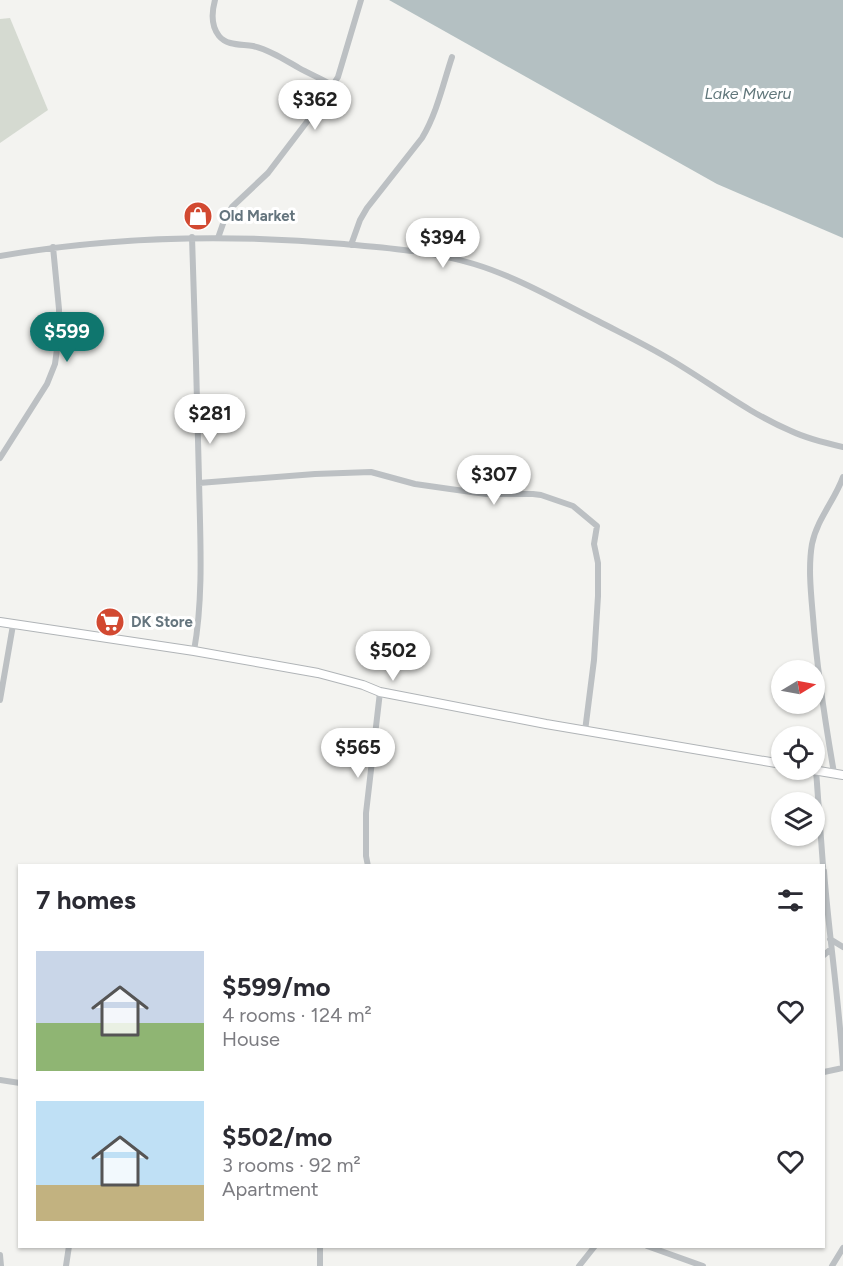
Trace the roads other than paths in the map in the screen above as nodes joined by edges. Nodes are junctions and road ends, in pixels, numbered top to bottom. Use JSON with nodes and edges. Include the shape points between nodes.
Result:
{"nodes":[{"id":1,"x":215,"y":0,"type":"edge"},
{"id":2,"x":361,"y":0,"type":"edge"},
{"id":3,"x":452,"y":57,"type":"dead end"},
{"id":4,"x":332,"y":85,"type":"junction"},
{"id":5,"x":192,"y":237,"type":"junction"},
{"id":6,"x":218,"y":238,"type":"junction"},
{"id":7,"x":351,"y":245,"type":"junction"},
{"id":8,"x":52,"y":247,"type":"junction"},
{"id":9,"x":0,"y":256,"type":"edge"},
{"id":10,"x":843,"y":447,"type":"edge"},
{"id":11,"x":0,"y":458,"type":"edge"},
{"id":12,"x":843,"y":477,"type":"edge"},
{"id":13,"x":199,"y":483,"type":"junction"},
{"id":14,"x":0,"y":622,"type":"edge"},
{"id":15,"x":13,"y":625,"type":"junction"},
{"id":16,"x":194,"y":651,"type":"junction"},
{"id":17,"x":381,"y":692,"type":"junction"},
{"id":18,"x":0,"y":700,"type":"edge"},
{"id":19,"x":585,"y":731,"type":"junction"},
{"id":20,"x":771,"y":762,"type":"edge"},
{"id":21,"x":825,"y":772,"type":"edge"},
{"id":22,"x":834,"y":773,"type":"junction"},
{"id":23,"x":843,"y":775,"type":"edge"},
{"id":24,"x":815,"y":780,"type":"edge"},
{"id":25,"x":368,"y":864,"type":"edge"},
{"id":26,"x":823,"y":864,"type":"edge"},
{"id":27,"x":825,"y":882,"type":"edge"},
{"id":28,"x":830,"y":939,"type":"junction"},
{"id":29,"x":843,"y":947,"type":"edge"},
{"id":30,"x":831,"y":949,"type":"junction"},
{"id":31,"x":825,"y":954,"type":"edge"},
{"id":32,"x":843,"y":1067,"type":"edge"},
{"id":33,"x":825,"y":1072,"type":"edge"},
{"id":34,"x":0,"y":1080,"type":"edge"},
{"id":35,"x":18,"y":1083,"type":"edge"},
{"id":36,"x":69,"y":1248,"type":"edge"},
{"id":37,"x":320,"y":1248,"type":"edge"},
{"id":38,"x":593,"y":1248,"type":"edge"},
{"id":39,"x":653,"y":1248,"type":"edge"},
{"id":40,"x":843,"y":1248,"type":"edge"},
{"id":41,"x":0,"y":1255,"type":"edge"},
{"id":42,"x":1,"y":1266,"type":"edge"},
{"id":43,"x":66,"y":1266,"type":"edge"},
{"id":44,"x":320,"y":1266,"type":"edge"},
{"id":45,"x":579,"y":1266,"type":"edge"},
{"id":46,"x":703,"y":1266,"type":"edge"},
{"id":47,"x":832,"y":1266,"type":"edge"}],
"edges":[{"from":1,"to":4,"type":"street","via":[[214,26],[225,41],[260,48]]},
{"from":2,"to":4,"type":"street"},
{"from":3,"to":7,"type":"street","via":[[429,126],[367,208]]},
{"from":4,"to":6,"type":"street","via":[[268,173],[232,207]]},
{"from":5,"to":6,"type":"street"},
{"from":5,"to":8,"type":"street"},
{"from":5,"to":13,"type":"street"},
{"from":6,"to":7,"type":"street"},
{"from":7,"to":10,"type":"street","via":[[431,253],[500,274],[666,357],[789,431]]},
{"from":8,"to":9,"type":"street"},
{"from":8,"to":11,"type":"street","via":[[59,309],[55,364],[47,384]]},
{"from":12,"to":22,"type":"street","via":[[816,529],[811,561],[814,633]]},
{"from":13,"to":16,"type":"street","via":[[199,622]]},
{"from":13,"to":19,"type":"street","via":[[371,472],[415,484],[486,494],[533,494],[573,506],[597,526],[594,544],[598,606]]},
{"from":14,"to":15,"type":"main road"},
{"from":15,"to":16,"type":"main road"},
{"from":15,"to":18,"type":"street"},
{"from":16,"to":17,"type":"main road","via":[[318,673]]},
{"from":17,"to":19,"type":"main road"},
{"from":17,"to":25,"type":"street","via":[[366,813]]},
{"from":19,"to":20,"type":"main road"},
{"from":21,"to":22,"type":"main road"},
{"from":22,"to":23,"type":"main road"},
{"from":24,"to":26,"type":"street"},
{"from":27,"to":28,"type":"street"},
{"from":28,"to":29,"type":"street"},
{"from":28,"to":30,"type":"street"},
{"from":30,"to":31,"type":"street"},
{"from":30,"to":32,"type":"street"},
{"from":32,"to":33,"type":"street"},
{"from":34,"to":35,"type":"street"},
{"from":36,"to":43,"type":"street"},
{"from":37,"to":44,"type":"street"},
{"from":38,"to":45,"type":"street"},
{"from":39,"to":46,"type":"street"},
{"from":40,"to":47,"type":"street"},
{"from":41,"to":42,"type":"street"}]}
